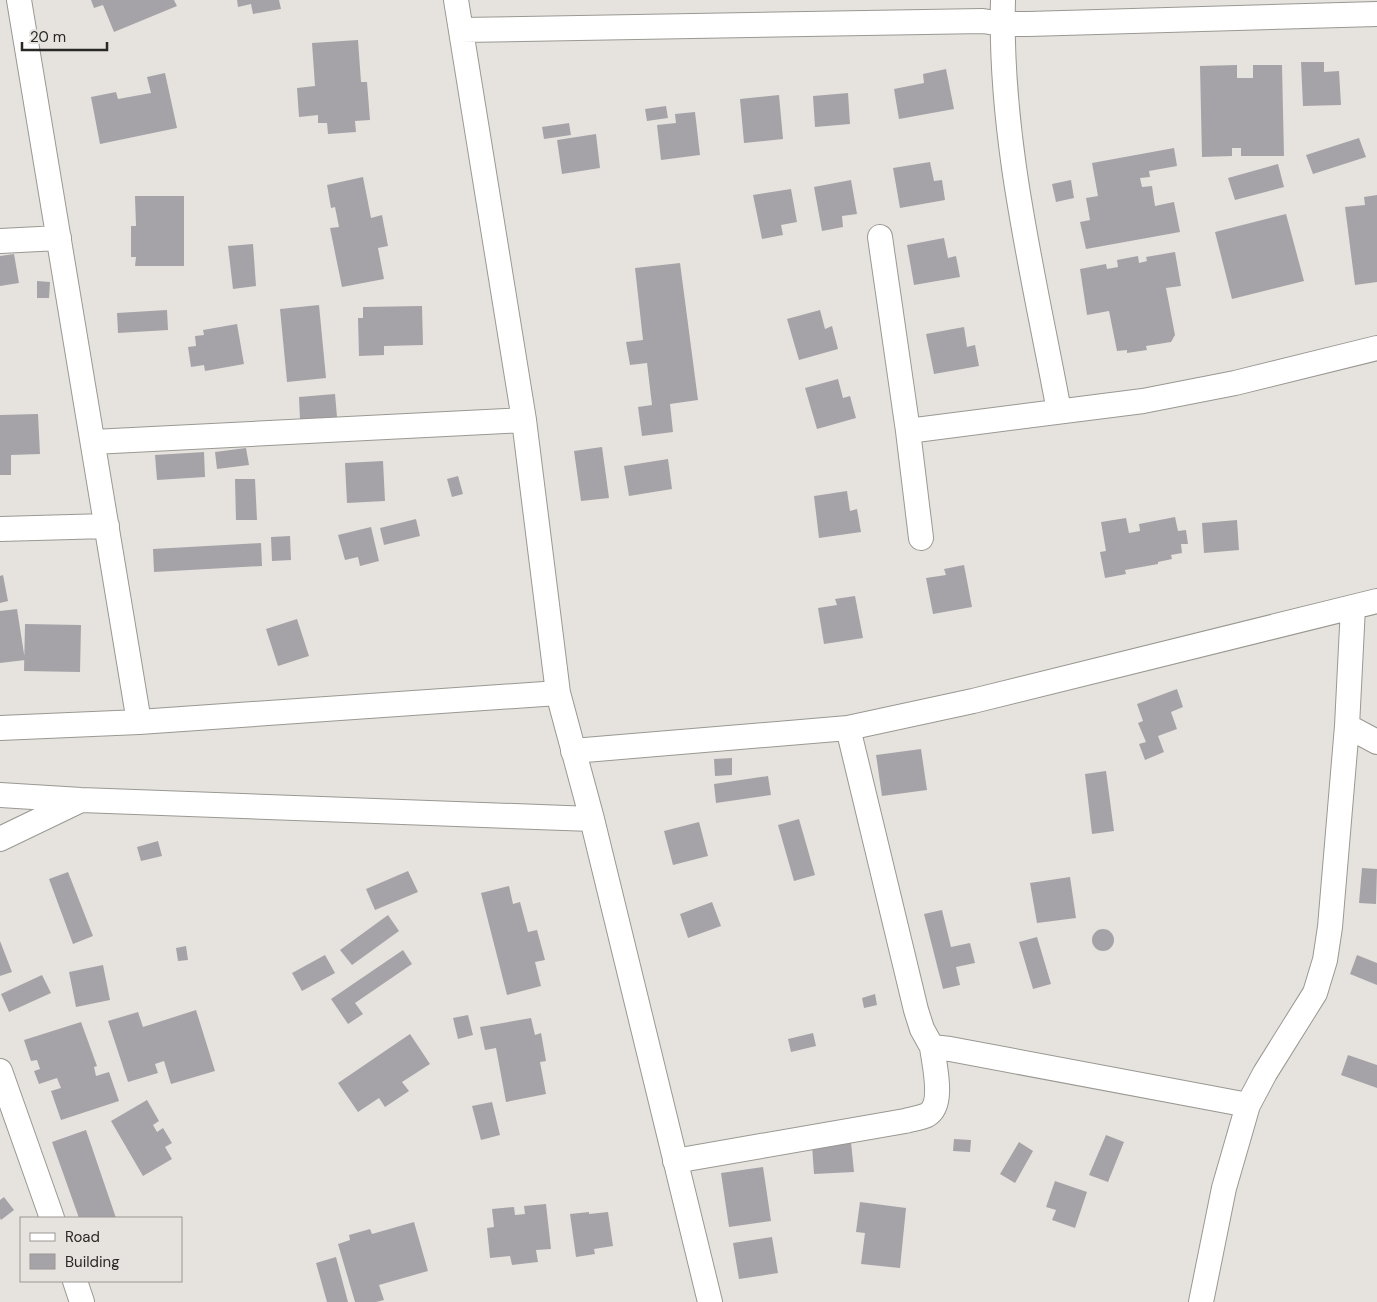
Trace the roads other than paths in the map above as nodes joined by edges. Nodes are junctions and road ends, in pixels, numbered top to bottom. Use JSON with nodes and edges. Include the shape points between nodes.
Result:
{"nodes":[{"id":1,"x":20,"y":0,"type":"edge"},
{"id":2,"x":456,"y":0,"type":"edge"},
{"id":3,"x":1003,"y":0,"type":"edge"},
{"id":4,"x":1322,"y":8,"type":"edge"},
{"id":5,"x":1377,"y":14,"type":"edge"},
{"id":6,"x":1002,"y":24,"type":"junction"},
{"id":7,"x":461,"y":30,"type":"junction"},
{"id":8,"x":880,"y":237,"type":"dead end"},
{"id":9,"x":59,"y":238,"type":"junction"},
{"id":10,"x":0,"y":241,"type":"edge"},
{"id":11,"x":1377,"y":348,"type":"edge"},
{"id":12,"x":1059,"y":411,"type":"junction"},
{"id":13,"x":524,"y":420,"type":"junction"},
{"id":14,"x":908,"y":431,"type":"junction"},
{"id":15,"x":93,"y":442,"type":"junction"},
{"id":16,"x":107,"y":526,"type":"junction"},
{"id":17,"x":0,"y":529,"type":"edge"},
{"id":18,"x":920,"y":538,"type":"dead end"},
{"id":19,"x":1377,"y":601,"type":"edge"},
{"id":20,"x":1353,"y":607,"type":"junction"},
{"id":21,"x":558,"y":693,"type":"junction"},
{"id":22,"x":140,"y":722,"type":"junction"},
{"id":23,"x":1347,"y":726,"type":"junction"},
{"id":24,"x":0,"y":728,"type":"edge"},
{"id":25,"x":848,"y":728,"type":"junction"},
{"id":26,"x":1377,"y":742,"type":"edge"},
{"id":27,"x":573,"y":751,"type":"junction"},
{"id":28,"x":0,"y":795,"type":"edge"},
{"id":29,"x":81,"y":800,"type":"junction"},
{"id":30,"x":592,"y":819,"type":"junction"},
{"id":31,"x":0,"y":838,"type":"edge"},
{"id":32,"x":932,"y":1047,"type":"junction"},
{"id":33,"x":0,"y":1071,"type":"edge"},
{"id":34,"x":1248,"y":1105,"type":"junction"},
{"id":35,"x":675,"y":1161,"type":"junction"},
{"id":36,"x":52,"y":1217,"type":"edge"},
{"id":37,"x":75,"y":1282,"type":"edge"},
{"id":38,"x":82,"y":1302,"type":"edge"},
{"id":39,"x":710,"y":1302,"type":"edge"},
{"id":40,"x":1201,"y":1302,"type":"edge"}],
"edges":[{"from":1,"to":9,"type":"street"},
{"from":2,"to":7,"type":"street"},
{"from":3,"to":6,"type":"street"},
{"from":4,"to":5,"type":"street"},
{"from":4,"to":6,"type":"street"},
{"from":6,"to":7,"type":"street","via":[[983,21]]},
{"from":6,"to":12,"type":"street","via":[[1019,202]]},
{"from":7,"to":13,"type":"street"},
{"from":8,"to":14,"type":"street"},
{"from":9,"to":10,"type":"street"},
{"from":9,"to":15,"type":"street"},
{"from":11,"to":12,"type":"street","via":[[1235,383],[1143,401]]},
{"from":12,"to":14,"type":"street"},
{"from":13,"to":15,"type":"street"},
{"from":13,"to":21,"type":"street"},
{"from":14,"to":18,"type":"street"},
{"from":15,"to":16,"type":"street"},
{"from":16,"to":17,"type":"street"},
{"from":16,"to":22,"type":"street"},
{"from":19,"to":20,"type":"street"},
{"from":20,"to":23,"type":"street"},
{"from":20,"to":25,"type":"street","via":[[973,702]]},
{"from":21,"to":22,"type":"street"},
{"from":21,"to":27,"type":"street"},
{"from":22,"to":24,"type":"street"},
{"from":23,"to":26,"type":"street"},
{"from":23,"to":34,"type":"street","via":[[1325,960],[1315,993]]},
{"from":25,"to":27,"type":"street"},
{"from":25,"to":32,"type":"street","via":[[916,1010]]},
{"from":27,"to":30,"type":"street"},
{"from":28,"to":29,"type":"street"},
{"from":29,"to":30,"type":"street"},
{"from":29,"to":31,"type":"street"},
{"from":30,"to":35,"type":"street"},
{"from":32,"to":34,"type":"street"},
{"from":32,"to":35,"type":"street","via":[[938,1087],[934,1109],[928,1115]]},
{"from":33,"to":36,"type":"street"},
{"from":34,"to":40,"type":"street","via":[[1224,1188]]},
{"from":35,"to":39,"type":"street"},
{"from":37,"to":38,"type":"street"}]}
